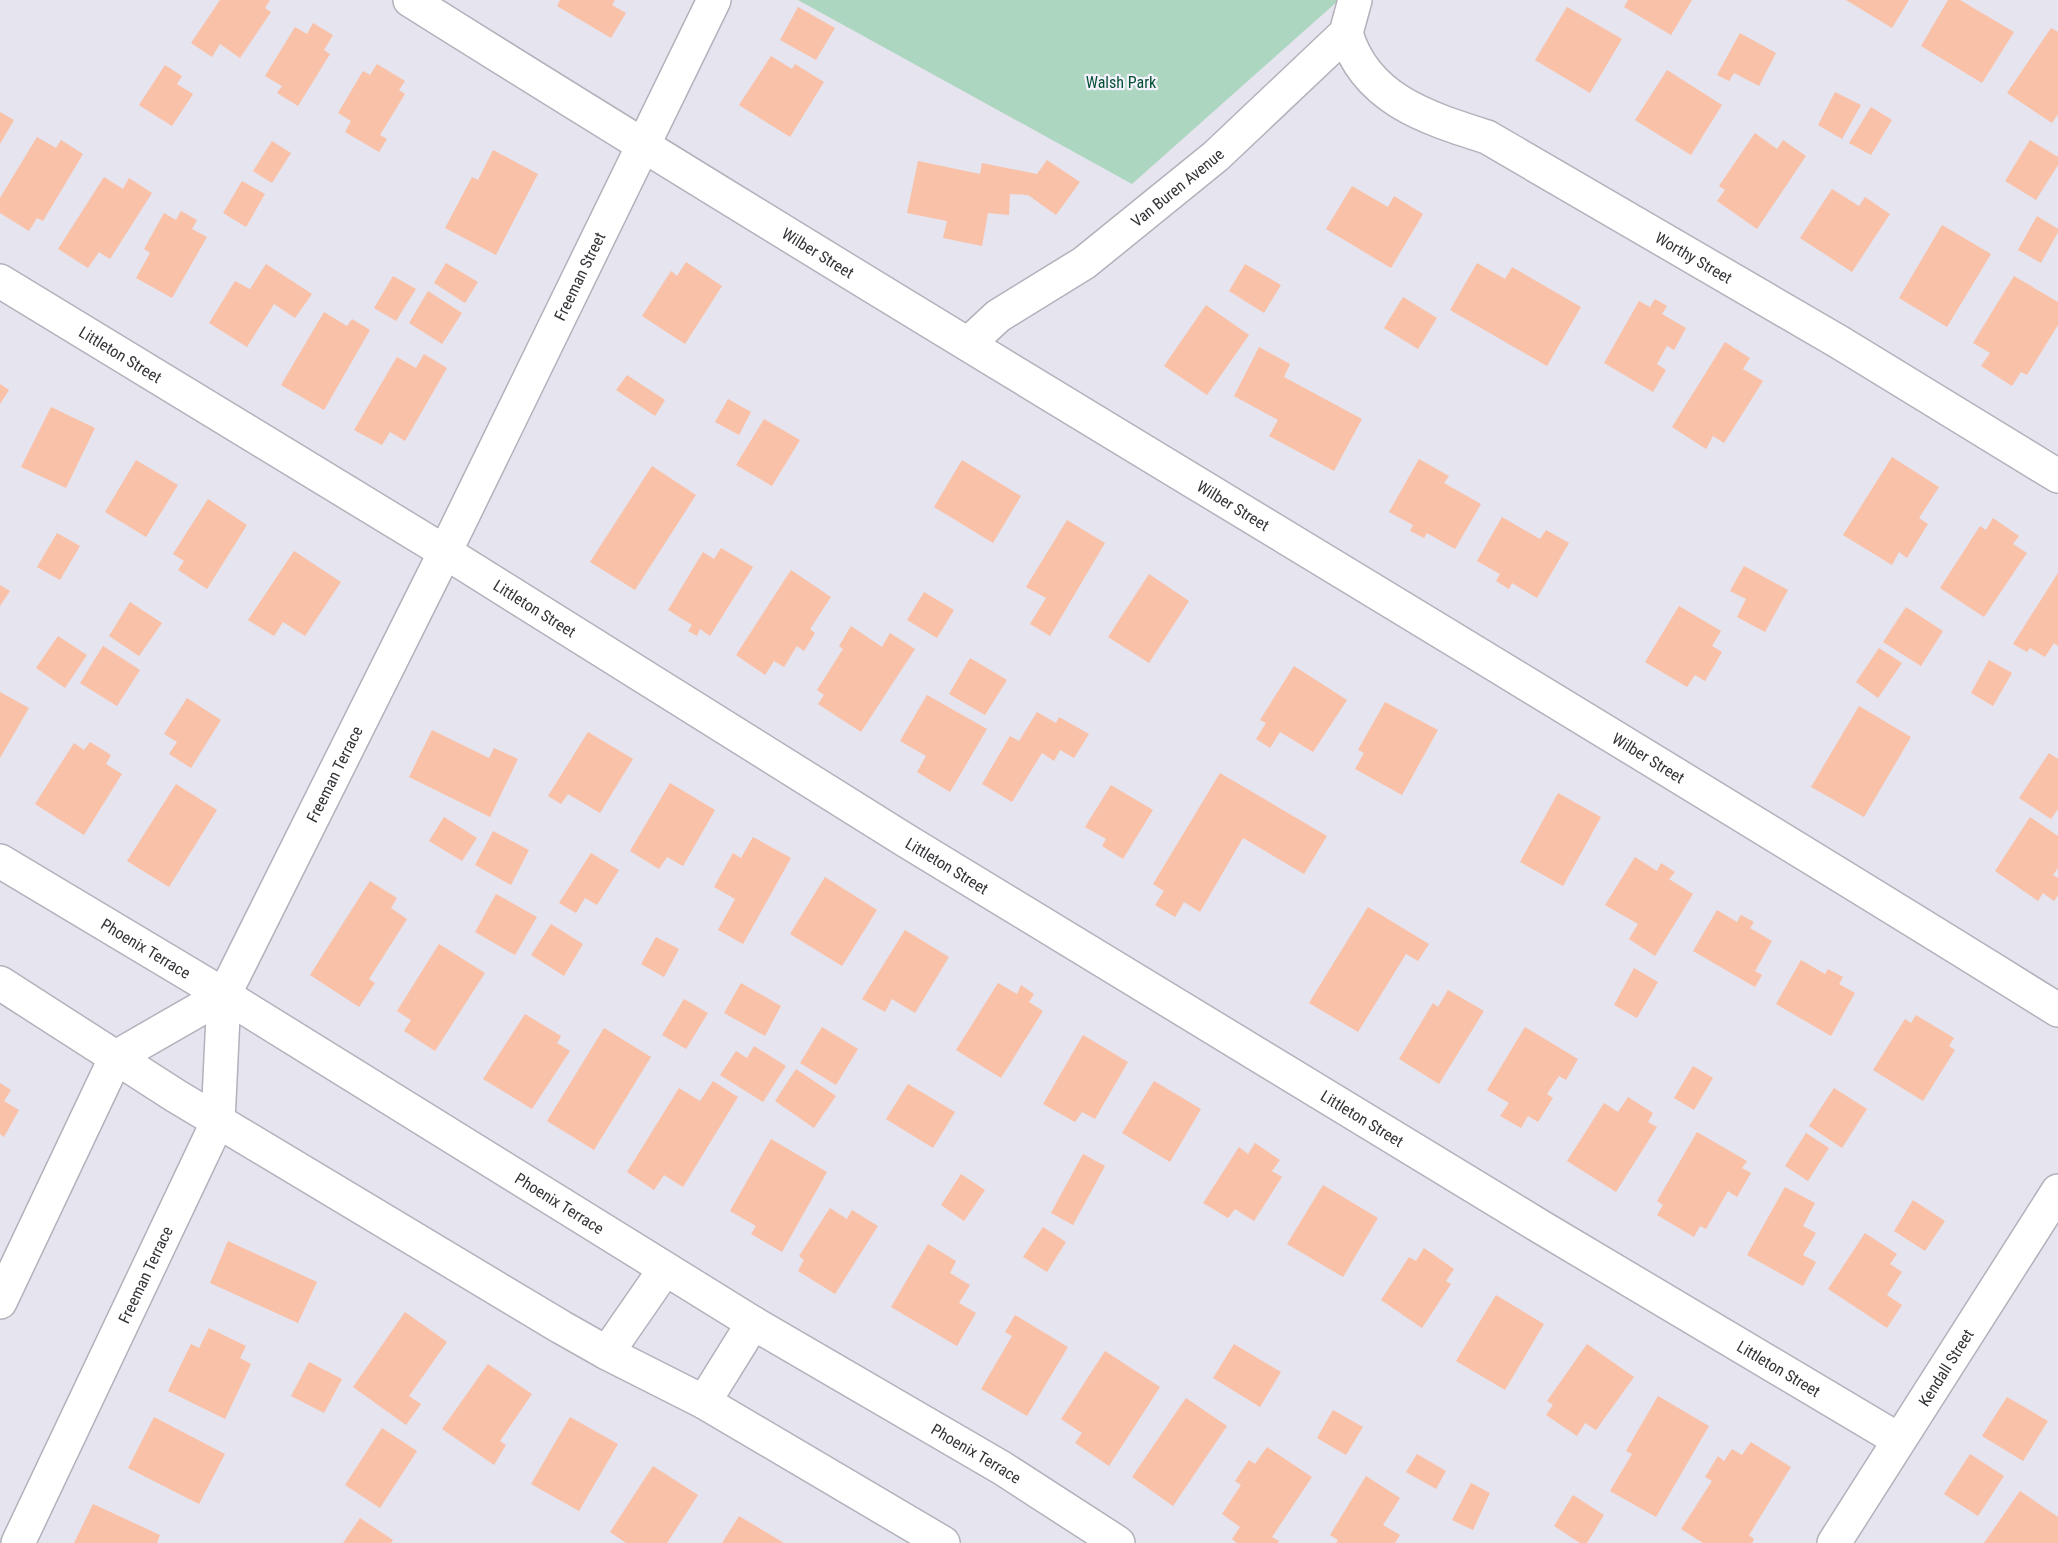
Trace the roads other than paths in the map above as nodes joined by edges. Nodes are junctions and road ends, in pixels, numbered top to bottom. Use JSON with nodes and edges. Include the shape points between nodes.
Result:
{"nodes":[{"id":1,"x":410,"y":0,"type":"edge"},
{"id":2,"x":714,"y":0,"type":"edge"},
{"id":3,"x":1355,"y":0,"type":"edge"},
{"id":4,"x":1346,"y":33,"type":"junction"},
{"id":5,"x":642,"y":146,"type":"junction"},
{"id":6,"x":0,"y":281,"type":"edge"},
{"id":7,"x":968,"y":344,"type":"junction"},
{"id":8,"x":2058,"y":476,"type":"edge"},
{"id":9,"x":445,"y":552,"type":"junction"},
{"id":10,"x":0,"y":861,"type":"edge"},
{"id":11,"x":0,"y":983,"type":"edge"},
{"id":12,"x":224,"y":995,"type":"junction"},
{"id":13,"x":2058,"y":1010,"type":"edge"},
{"id":14,"x":116,"y":1057,"type":"junction"},
{"id":15,"x":218,"y":1121,"type":"junction"},
{"id":16,"x":2058,"y":1191,"type":"edge"},
{"id":17,"x":665,"y":1269,"type":"junction"},
{"id":18,"x":0,"y":1302,"type":"edge"},
{"id":19,"x":753,"y":1323,"type":"junction"},
{"id":20,"x":607,"y":1353,"type":"junction"},
{"id":21,"x":704,"y":1402,"type":"junction"},
{"id":22,"x":1899,"y":1440,"type":"junction"},
{"id":23,"x":18,"y":1543,"type":"edge"},
{"id":24,"x":943,"y":1543,"type":"edge"},
{"id":25,"x":1118,"y":1543,"type":"edge"},
{"id":26,"x":1834,"y":1543,"type":"edge"}],
"edges":[{"from":1,"to":5,"type":"street","name":"Wilber Street"},
{"from":2,"to":5,"type":"street","name":"Freeman Street"},
{"from":3,"to":4,"type":"street"},
{"from":4,"to":7,"type":"street","name":"Van Buren Avenue","via":[[1216,156],[1084,263],[998,316]]},
{"from":4,"to":8,"type":"street","name":"Worthy Street","via":[[1360,67],[1377,86],[1399,101],[1444,123],[1487,137],[1839,342]]},
{"from":5,"to":7,"type":"street","name":"Wilber Street"},
{"from":5,"to":9,"type":"street","name":"Freeman Street"},
{"from":6,"to":9,"type":"street","name":"Littleton Street"},
{"from":7,"to":13,"type":"street","name":"Wilber Street","via":[[1783,838]]},
{"from":9,"to":12,"type":"street","name":"Freeman Terrace"},
{"from":9,"to":22,"type":"street","name":"Littleton Street","via":[[905,840],[1540,1227]]},
{"from":10,"to":12,"type":"street","name":"Phoenix Terrace"},
{"from":11,"to":14,"type":"street"},
{"from":12,"to":14,"type":"street"},
{"from":12,"to":15,"type":"street","name":"Freeman Terrace"},
{"from":12,"to":17,"type":"street","name":"Phoenix Terrace"},
{"from":14,"to":15,"type":"street"},
{"from":14,"to":18,"type":"street"},
{"from":15,"to":20,"type":"street"},
{"from":15,"to":23,"type":"street","name":"Freeman Terrace"},
{"from":16,"to":22,"type":"street","name":"Kendall Street"},
{"from":17,"to":19,"type":"street","name":"Phoenix Terrace"},
{"from":17,"to":20,"type":"street"},
{"from":19,"to":21,"type":"street"},
{"from":19,"to":25,"type":"street","name":"Phoenix Terrace","via":[[1002,1468]]},
{"from":20,"to":21,"type":"street"},
{"from":21,"to":24,"type":"street"},
{"from":22,"to":26,"type":"street","name":"Kendall Street"}]}
